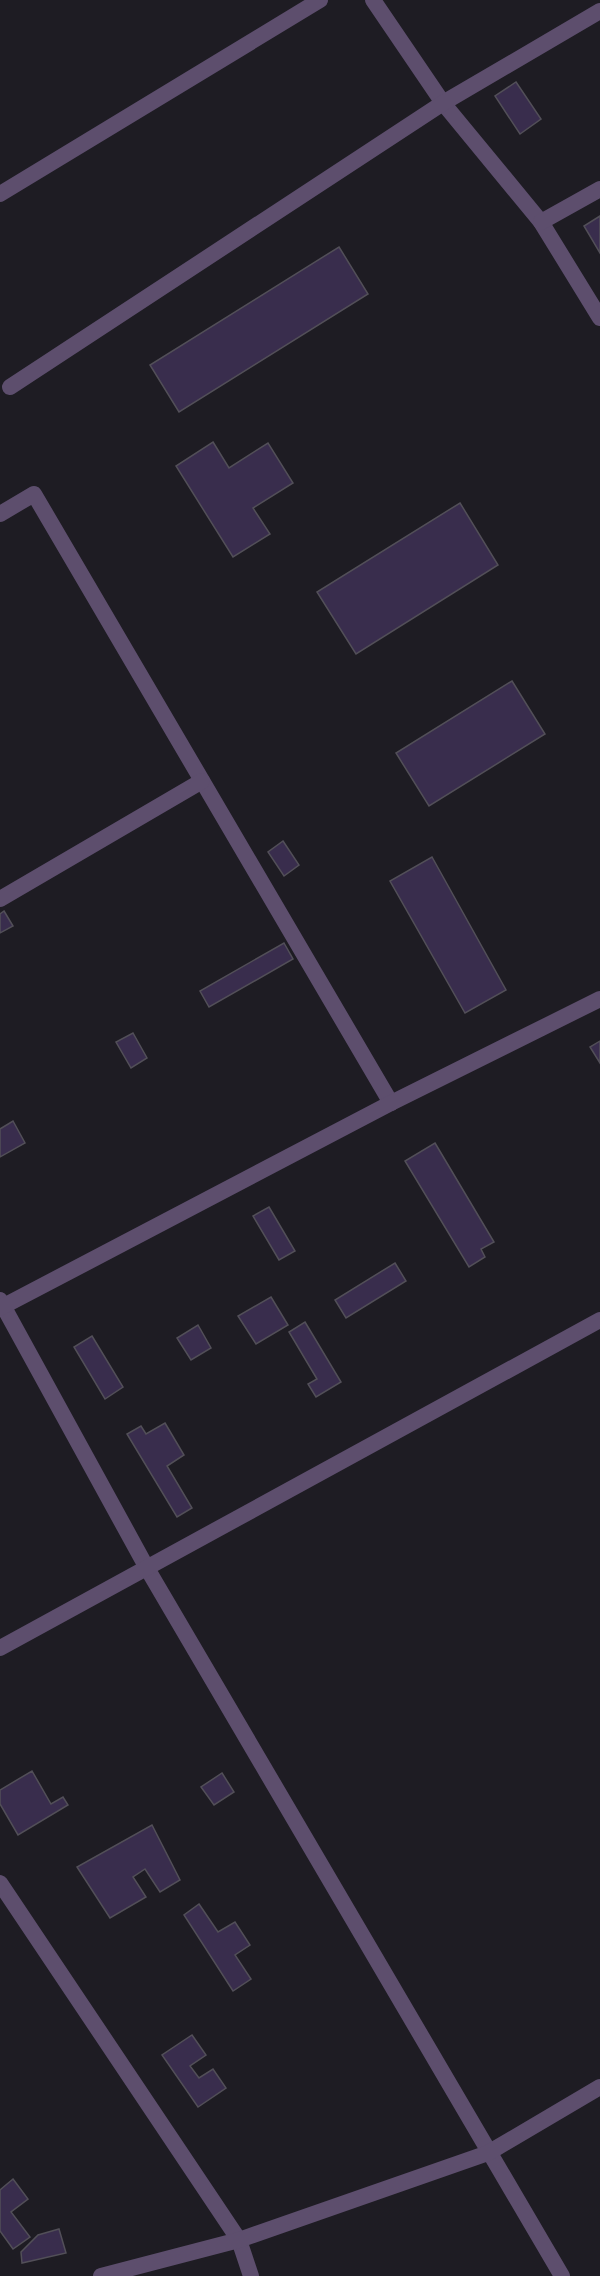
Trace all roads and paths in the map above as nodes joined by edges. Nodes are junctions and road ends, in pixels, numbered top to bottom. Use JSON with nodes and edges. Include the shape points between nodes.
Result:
{"nodes":[{"id":1,"x":320,"y":0,"type":"edge"},
{"id":2,"x":373,"y":0,"type":"edge"},
{"id":3,"x":600,"y":11,"type":"edge"},
{"id":4,"x":443,"y":103,"type":"junction"},
{"id":5,"x":600,"y":189,"type":"edge"},
{"id":6,"x":0,"y":194,"type":"edge"},
{"id":7,"x":541,"y":222,"type":"junction"},
{"id":8,"x":600,"y":318,"type":"edge"},
{"id":9,"x":10,"y":387,"type":"dead end"},
{"id":10,"x":0,"y":514,"type":"edge"},
{"id":11,"x":202,"y":782,"type":"junction"},
{"id":12,"x":0,"y":899,"type":"edge"},
{"id":13,"x":600,"y":999,"type":"edge"},
{"id":14,"x":391,"y":1103,"type":"junction"},
{"id":15,"x":1,"y":1304,"type":"edge"},
{"id":16,"x":600,"y":1320,"type":"edge"},
{"id":17,"x":148,"y":1570,"type":"junction"},
{"id":18,"x":0,"y":1648,"type":"edge"},
{"id":19,"x":0,"y":1883,"type":"edge"},
{"id":20,"x":600,"y":2087,"type":"edge"},
{"id":21,"x":489,"y":2152,"type":"junction"},
{"id":22,"x":239,"y":2240,"type":"junction"},
{"id":23,"x":101,"y":2276,"type":"edge"},
{"id":24,"x":250,"y":2276,"type":"edge"},
{"id":25,"x":562,"y":2276,"type":"edge"}],
"edges":[{"from":1,"to":6,"type":"street"},
{"from":2,"to":4,"type":"street"},
{"from":3,"to":4,"type":"street"},
{"from":4,"to":7,"type":"street"},
{"from":4,"to":9,"type":"street"},
{"from":5,"to":7,"type":"street"},
{"from":7,"to":8,"type":"street"},
{"from":10,"to":11,"type":"street","via":[[34,494]]},
{"from":11,"to":12,"type":"street"},
{"from":11,"to":14,"type":"street"},
{"from":13,"to":14,"type":"street"},
{"from":14,"to":15,"type":"street"},
{"from":15,"to":17,"type":"street"},
{"from":16,"to":17,"type":"street"},
{"from":17,"to":18,"type":"street"},
{"from":17,"to":21,"type":"street"},
{"from":19,"to":22,"type":"street"},
{"from":20,"to":21,"type":"street"},
{"from":21,"to":22,"type":"street"},
{"from":21,"to":25,"type":"street"},
{"from":22,"to":23,"type":"street"},
{"from":22,"to":24,"type":"street"}]}
